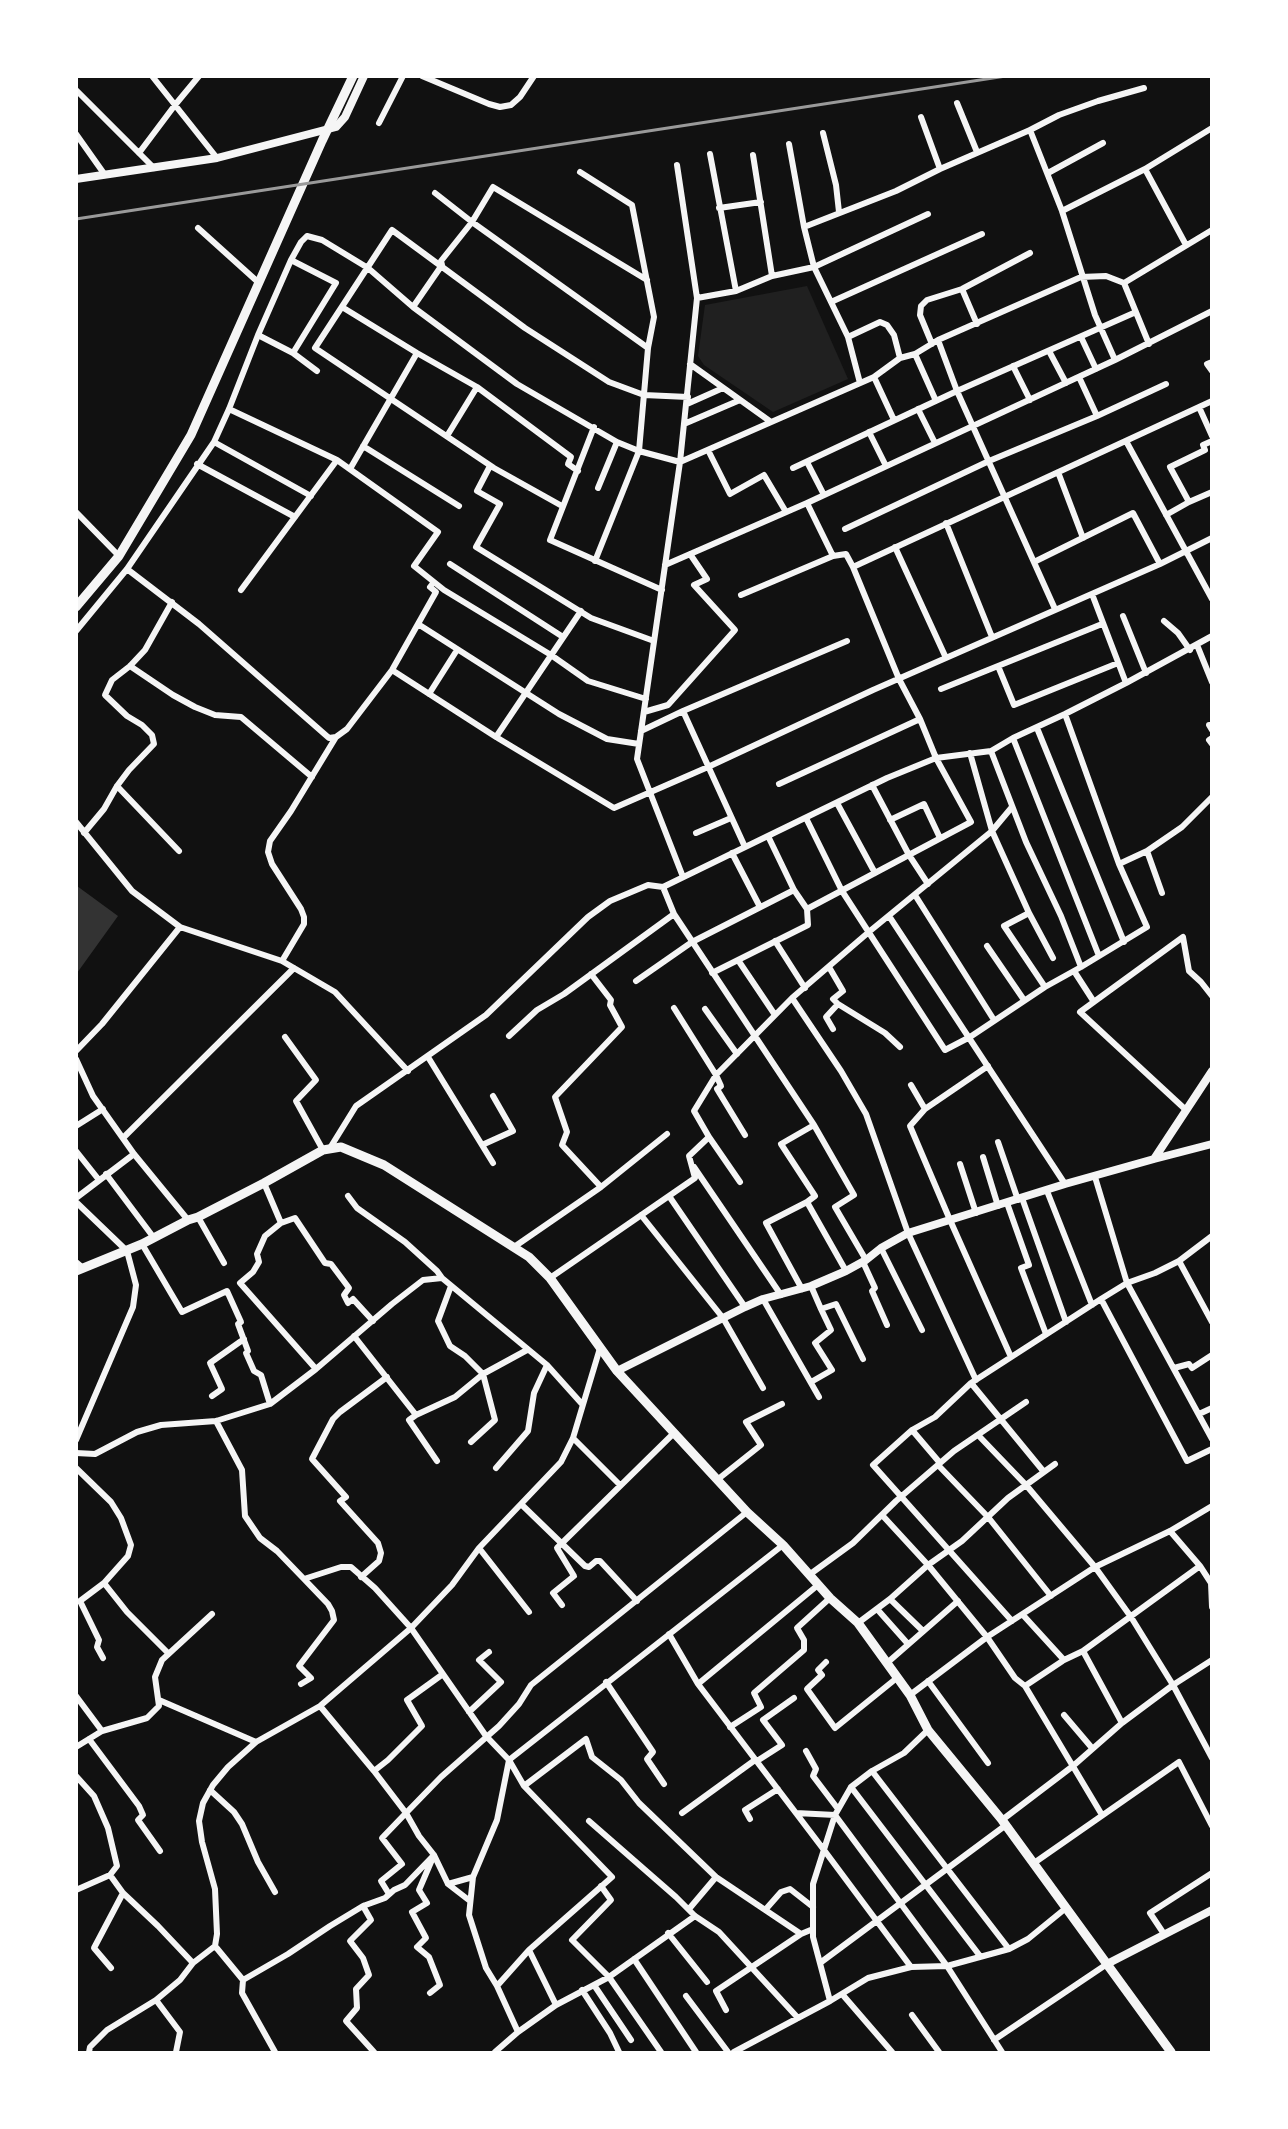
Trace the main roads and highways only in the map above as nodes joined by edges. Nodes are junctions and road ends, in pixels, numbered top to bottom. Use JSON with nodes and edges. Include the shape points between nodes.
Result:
{"nodes":[{"id":1,"x":353,"y":76,"type":"edge"},
{"id":2,"x":77,"y":605,"type":"edge"},
{"id":3,"x":79,"y":1267,"type":"edge"},
{"id":4,"x":1171,"y":2052,"type":"edge"}],
"edges":[{"from":1,"to":2,"type":"main road","via":[[191,435],[119,556]]},
{"from":3,"to":4,"type":"main road","via":[[127,1251],[326,1150],[341,1147],[384,1165],[529,1257],[550,1278],[617,1371],[747,1512],[858,1623],[910,1695],[928,1730],[1004,1823]]}]}
